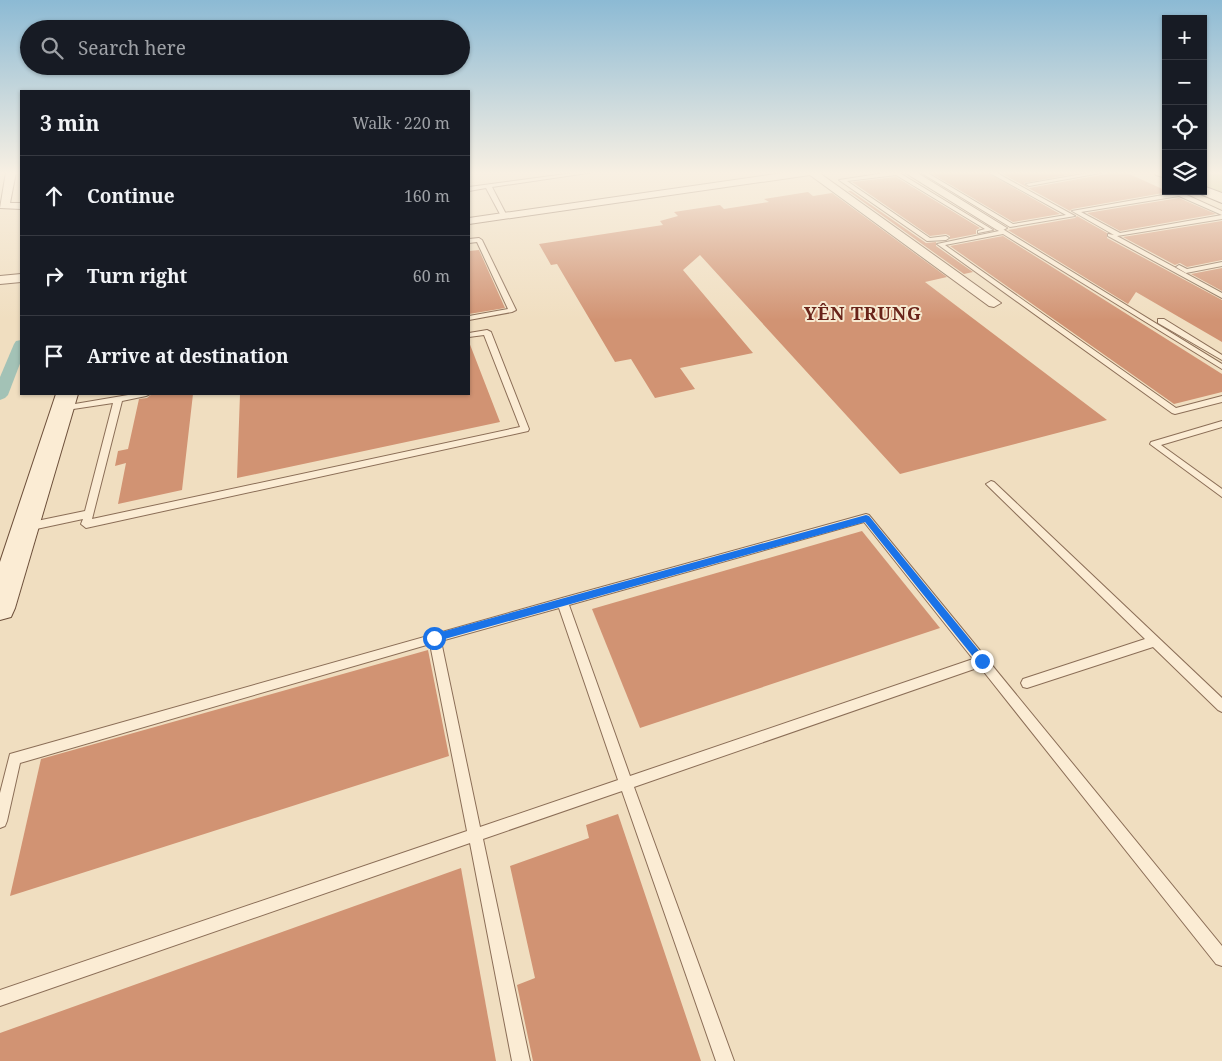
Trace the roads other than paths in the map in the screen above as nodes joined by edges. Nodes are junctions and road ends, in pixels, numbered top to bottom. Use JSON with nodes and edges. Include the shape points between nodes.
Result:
{"nodes":[{"id":1,"x":880,"y":222,"type":"edge"},
{"id":2,"x":902,"y":222,"type":"edge"},
{"id":3,"x":976,"y":222,"type":"edge"},
{"id":4,"x":990,"y":222,"type":"edge"},
{"id":5,"x":1005,"y":222,"type":"edge"},
{"id":6,"x":1039,"y":222,"type":"edge"},
{"id":7,"x":1071,"y":222,"type":"edge"},
{"id":8,"x":1084,"y":222,"type":"edge"},
{"id":9,"x":1092,"y":222,"type":"edge"},
{"id":10,"x":1190,"y":222,"type":"edge"},
{"id":11,"x":1222,"y":222,"type":"edge"},
{"id":12,"x":1006,"y":231,"type":"junction"},
{"id":13,"x":470,"y":241,"type":"edge"},
{"id":14,"x":1222,"y":264,"type":"edge"},
{"id":15,"x":1222,"y":269,"type":"edge"},
{"id":16,"x":20,"y":278,"type":"edge"},
{"id":17,"x":0,"y":280,"type":"edge"},
{"id":18,"x":1222,"y":289,"type":"edge"},
{"id":19,"x":1222,"y":296,"type":"edge"},
{"id":20,"x":994,"y":303,"type":"dead end"},
{"id":21,"x":470,"y":318,"type":"edge"},
{"id":22,"x":470,"y":335,"type":"edge"},
{"id":23,"x":1222,"y":358,"type":"edge"},
{"id":24,"x":1222,"y":367,"type":"edge"},
{"id":25,"x":140,"y":395,"type":"edge"},
{"id":26,"x":61,"y":399,"type":"edge"},
{"id":27,"x":118,"y":399,"type":"junction"},
{"id":28,"x":1222,"y":399,"type":"edge"},
{"id":29,"x":1222,"y":424,"type":"edge"},
{"id":30,"x":991,"y":484,"type":"dead end"},
{"id":31,"x":1222,"y":494,"type":"edge"},
{"id":32,"x":89,"y":514,"type":"junction"},
{"id":33,"x":26,"y":527,"type":"junction"},
{"id":34,"x":0,"y":552,"type":"edge"},
{"id":35,"x":562,"y":602,"type":"junction"},
{"id":36,"x":0,"y":608,"type":"edge"},
{"id":37,"x":434,"y":638,"type":"junction"},
{"id":38,"x":1154,"y":641,"type":"junction"},
{"id":39,"x":982,"y":661,"type":"junction"},
{"id":40,"x":1027,"y":683,"type":"dead end"},
{"id":41,"x":1222,"y":706,"type":"edge"},
{"id":42,"x":626,"y":783,"type":"junction"},
{"id":43,"x":0,"y":820,"type":"edge"},
{"id":44,"x":475,"y":835,"type":"junction"},
{"id":45,"x":1222,"y":958,"type":"edge"},
{"id":46,"x":0,"y":998,"type":"edge"},
{"id":47,"x":521,"y":1061,"type":"edge"},
{"id":48,"x":725,"y":1061,"type":"edge"}],
"edges":[{"from":1,"to":20,"type":"street"},
{"from":2,"to":3,"type":"lane","via":[[928,240],[990,230]]},
{"from":4,"to":12,"type":"street"},
{"from":5,"to":6,"type":"lane","via":[[1012,226]]},
{"from":7,"to":12,"type":"lane"},
{"from":8,"to":19,"type":"lane"},
{"from":9,"to":10,"type":"lane","via":[[1119,236]]},
{"from":11,"to":14,"type":"lane","via":[[1128,240],[1186,271]]},
{"from":12,"to":23,"type":"lane"},
{"from":12,"to":24,"type":"lane"},
{"from":12,"to":28,"type":"lane","via":[[940,244],[1175,411]]},
{"from":13,"to":21,"type":"lane","via":[[480,240],[512,310]]},
{"from":15,"to":18,"type":"lane","via":[[1194,274]]},
{"from":16,"to":17,"type":"street"},
{"from":22,"to":32,"type":"lane","via":[[487,332],[525,428],[86,524]]},
{"from":25,"to":27,"type":"lane"},
{"from":26,"to":27,"type":"lane"},
{"from":26,"to":33,"type":"street"},
{"from":26,"to":34,"type":"street"},
{"from":27,"to":32,"type":"lane"},
{"from":29,"to":31,"type":"lane","via":[[1154,444]]},
{"from":30,"to":38,"type":"lane"},
{"from":32,"to":33,"type":"lane"},
{"from":33,"to":36,"type":"street"},
{"from":35,"to":37,"type":"lane"},
{"from":35,"to":39,"type":"lane","via":[[866,518]]},
{"from":35,"to":42,"type":"lane"},
{"from":37,"to":43,"type":"lane","via":[[16,758]]},
{"from":37,"to":44,"type":"lane"},
{"from":38,"to":40,"type":"lane"},
{"from":38,"to":41,"type":"lane"},
{"from":39,"to":42,"type":"lane"},
{"from":39,"to":45,"type":"lane"},
{"from":42,"to":44,"type":"lane"},
{"from":42,"to":48,"type":"lane"},
{"from":44,"to":46,"type":"lane"},
{"from":44,"to":47,"type":"lane"}]}
